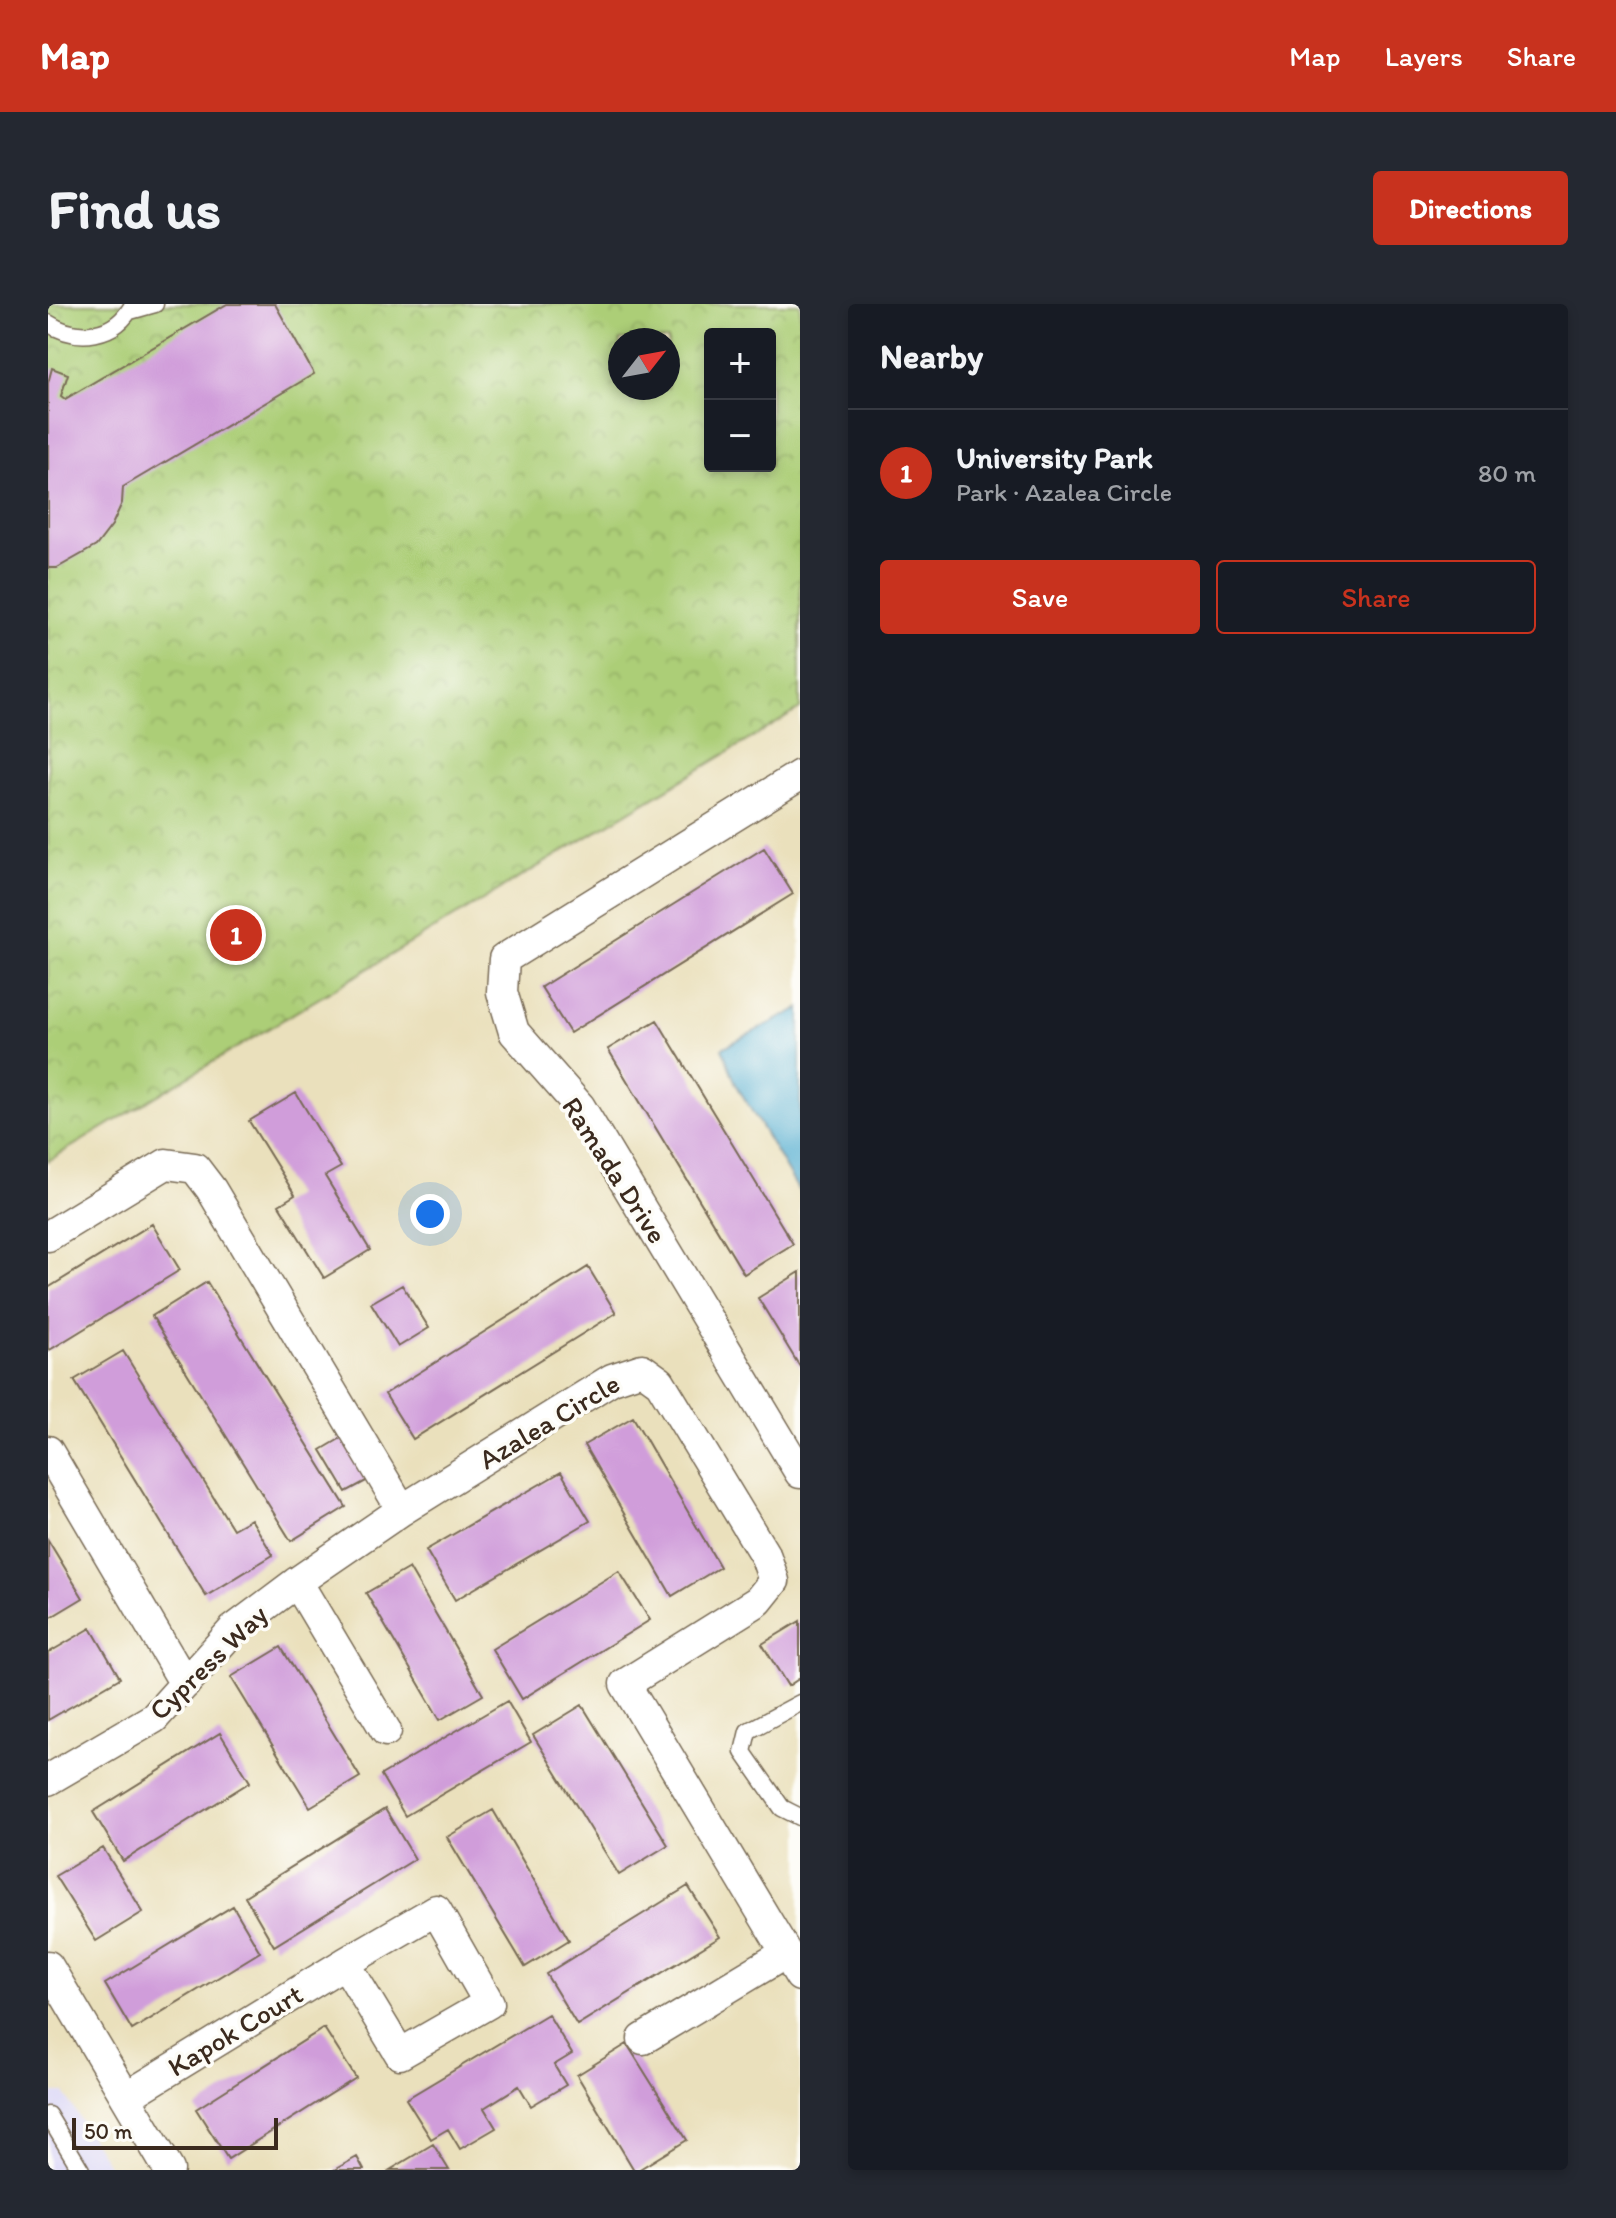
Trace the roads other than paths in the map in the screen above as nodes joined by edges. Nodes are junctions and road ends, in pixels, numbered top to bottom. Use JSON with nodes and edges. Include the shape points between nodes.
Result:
{"nodes":[{"id":1,"x":155,"y":304,"type":"edge"},
{"id":2,"x":132,"y":307,"type":"edge"},
{"id":3,"x":48,"y":323,"type":"edge"},
{"id":4,"x":800,"y":775,"type":"edge"},
{"id":5,"x":48,"y":1236,"type":"edge"},
{"id":6,"x":48,"y":1451,"type":"edge"},
{"id":7,"x":800,"y":1473,"type":"edge"},
{"id":8,"x":402,"y":1510,"type":"junction"},
{"id":9,"x":297,"y":1582,"type":"junction"},
{"id":10,"x":185,"y":1684,"type":"junction"},
{"id":11,"x":800,"y":1703,"type":"edge"},
{"id":12,"x":386,"y":1731,"type":"dead end"},
{"id":13,"x":48,"y":1780,"type":"edge"},
{"id":14,"x":800,"y":1817,"type":"edge"},
{"id":15,"x":345,"y":1963,"type":"junction"},
{"id":16,"x":793,"y":1964,"type":"edge"},
{"id":17,"x":48,"y":1966,"type":"edge"},
{"id":18,"x":643,"y":2039,"type":"dead end"},
{"id":19,"x":126,"y":2097,"type":"junction"},
{"id":20,"x":48,"y":2115,"type":"edge"},
{"id":21,"x":81,"y":2170,"type":"edge"},
{"id":22,"x":169,"y":2170,"type":"edge"}],
"edges":[{"from":1,"to":2,"type":"lane"},
{"from":2,"to":3,"type":"lane","via":[[116,325],[98,333],[78,335]]},
{"from":4,"to":7,"type":"street","name":"Ramada Drive","via":[[504,959],[502,992],[514,1032],[580,1107]]},
{"from":5,"to":8,"type":"street","via":[[166,1164],[195,1168]]},
{"from":6,"to":10,"type":"street"},
{"from":8,"to":9,"type":"street","name":"Cypress Way"},
{"from":8,"to":16,"type":"street","name":"Azalea Circle","via":[[612,1379],[642,1369],[660,1382],[766,1557],[774,1581],[758,1601],[625,1684]]},
{"from":9,"to":10,"type":"street","name":"Cypress Way","via":[[233,1630]]},
{"from":9,"to":12,"type":"street"},
{"from":10,"to":13,"type":"street","name":"Cypress Way","via":[[154,1718]]},
{"from":11,"to":14,"type":"lane","via":[[748,1731],[743,1752],[782,1808]]},
{"from":15,"to":15,"type":"street","name":"Kapok Court","via":[[400,2054],[489,2003],[436,1910]]},
{"from":15,"to":19,"type":"street","name":"Kapok Court"},
{"from":16,"to":18,"type":"street"},
{"from":17,"to":19,"type":"street"},
{"from":19,"to":22,"type":"street"},
{"from":20,"to":21,"type":"lane"}]}
